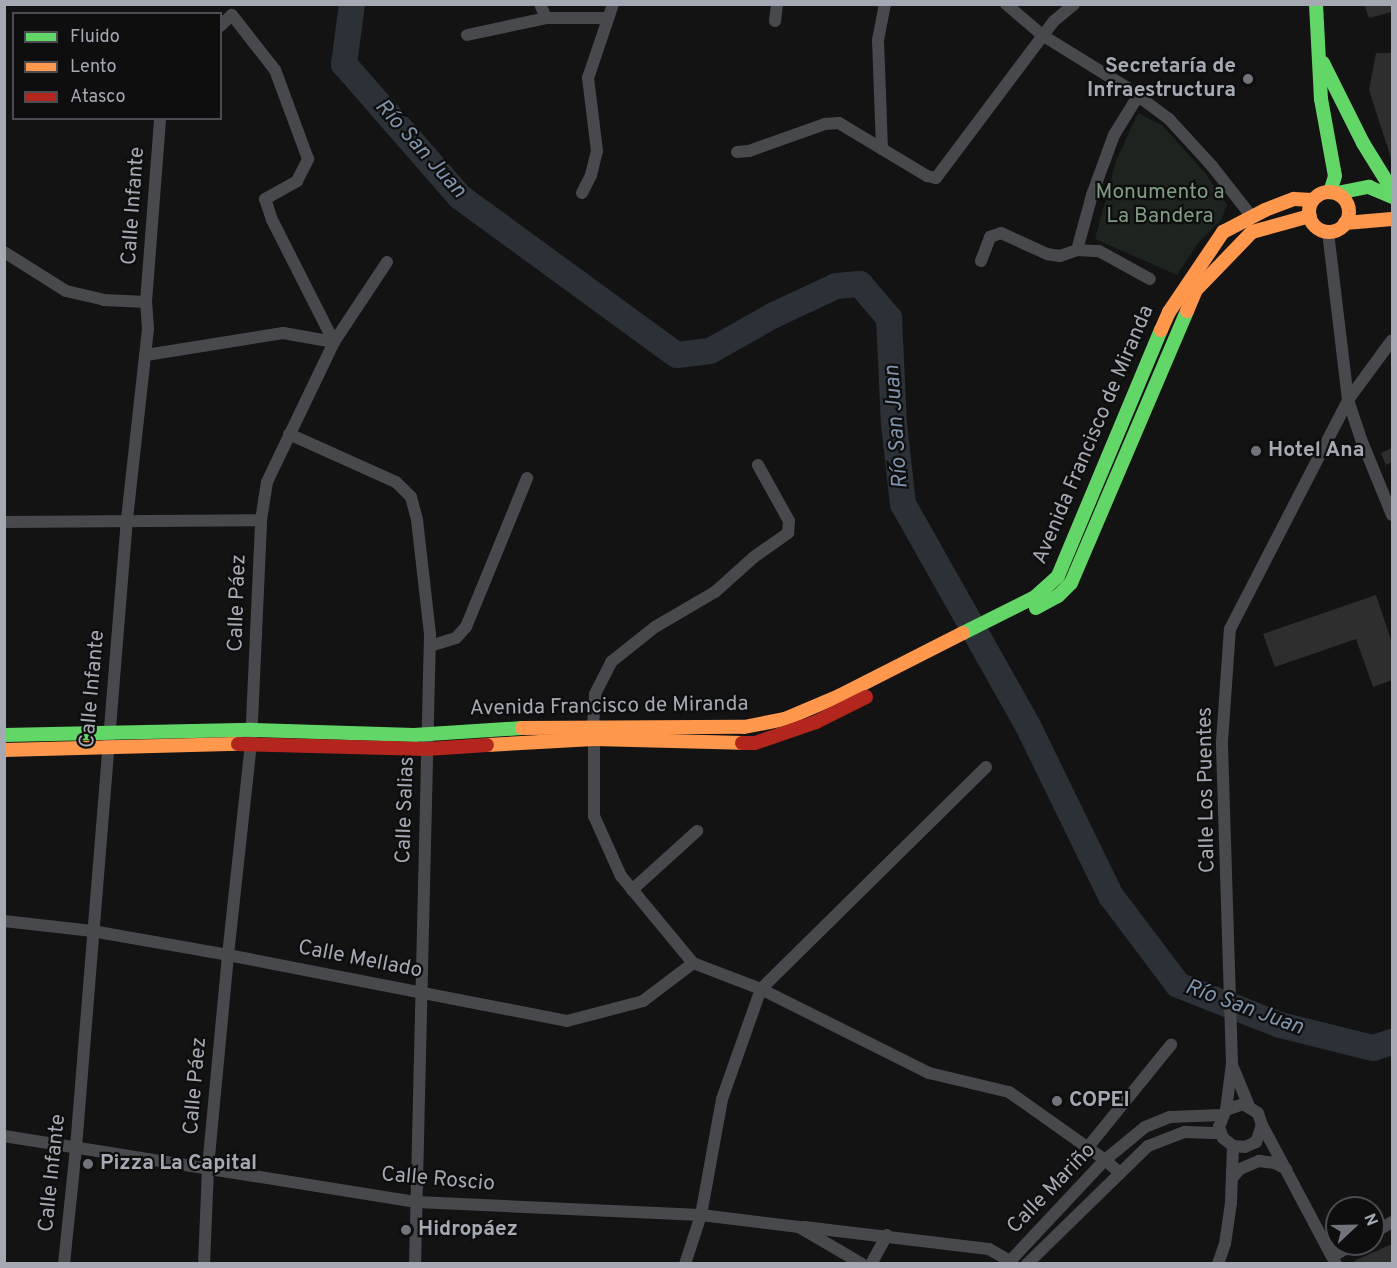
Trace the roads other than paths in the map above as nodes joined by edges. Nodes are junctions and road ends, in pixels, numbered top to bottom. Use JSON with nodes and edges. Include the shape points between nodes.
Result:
{"nodes":[{"id":1,"x":540,"y":4,"type":"edge"},
{"id":2,"x":613,"y":4,"type":"edge"},
{"id":3,"x":777,"y":4,"type":"edge"},
{"id":4,"x":885,"y":4,"type":"edge"},
{"id":5,"x":1006,"y":4,"type":"edge"},
{"id":6,"x":1074,"y":4,"type":"edge"},
{"id":7,"x":1316,"y":4,"type":"edge"},
{"id":8,"x":233,"y":10,"type":"edge"},
{"id":9,"x":546,"y":18,"type":"junction"},
{"id":10,"x":608,"y":18,"type":"junction"},
{"id":11,"x":775,"y":21,"type":"dead end"},
{"id":12,"x":222,"y":24,"type":"edge"},
{"id":13,"x":467,"y":35,"type":"dead end"},
{"id":14,"x":1042,"y":35,"type":"junction"},
{"id":15,"x":1319,"y":55,"type":"junction"},
{"id":16,"x":1138,"y":96,"type":"junction"},
{"id":17,"x":160,"y":120,"type":"edge"},
{"id":18,"x":882,"y":149,"type":"junction"},
{"id":19,"x":737,"y":152,"type":"dead end"},
{"id":20,"x":1392,"y":190,"type":"edge"},
{"id":21,"x":582,"y":193,"type":"dead end"},
{"id":22,"x":1334,"y":193,"type":"junction"},
{"id":23,"x":1392,"y":197,"type":"edge"},
{"id":24,"x":1312,"y":200,"type":"junction"},
{"id":25,"x":1310,"y":216,"type":"junction"},
{"id":26,"x":1252,"y":217,"type":"junction"},
{"id":27,"x":1392,"y":219,"type":"edge"},
{"id":28,"x":1345,"y":223,"type":"junction"},
{"id":29,"x":1328,"y":232,"type":"junction"},
{"id":30,"x":1077,"y":250,"type":"junction"},
{"id":31,"x":4,"y":252,"type":"edge"},
{"id":32,"x":387,"y":261,"type":"dead end"},
{"id":33,"x":981,"y":261,"type":"dead end"},
{"id":34,"x":1150,"y":279,"type":"dead end"},
{"id":35,"x":146,"y":302,"type":"junction"},
{"id":36,"x":1392,"y":340,"type":"edge"},
{"id":37,"x":333,"y":342,"type":"junction"},
{"id":38,"x":146,"y":355,"type":"junction"},
{"id":39,"x":1348,"y":400,"type":"junction"},
{"id":40,"x":289,"y":434,"type":"junction"},
{"id":41,"x":758,"y":465,"type":"dead end"},
{"id":42,"x":527,"y":478,"type":"dead end"},
{"id":43,"x":1391,"y":507,"type":"edge"},
{"id":44,"x":127,"y":519,"type":"junction"},
{"id":45,"x":261,"y":520,"type":"junction"},
{"id":46,"x":4,"y":522,"type":"edge"},
{"id":47,"x":1039,"y":601,"type":"junction"},
{"id":48,"x":430,"y":646,"type":"junction"},
{"id":49,"x":593,"y":733,"type":"junction"},
{"id":50,"x":428,"y":734,"type":"junction"},
{"id":51,"x":4,"y":735,"type":"edge"},
{"id":52,"x":252,"y":737,"type":"junction"},
{"id":53,"x":108,"y":740,"type":"junction"},
{"id":54,"x":427,"y":749,"type":"junction"},
{"id":55,"x":4,"y":750,"type":"edge"},
{"id":56,"x":986,"y":767,"type":"dead end"},
{"id":57,"x":697,"y":831,"type":"dead end"},
{"id":58,"x":632,"y":890,"type":"junction"},
{"id":59,"x":4,"y":921,"type":"edge"},
{"id":60,"x":92,"y":931,"type":"junction"},
{"id":61,"x":228,"y":955,"type":"junction"},
{"id":62,"x":693,"y":963,"type":"junction"},
{"id":63,"x":761,"y":989,"type":"junction"},
{"id":64,"x":420,"y":991,"type":"junction"},
{"id":65,"x":1170,"y":1045,"type":"dead end"},
{"id":66,"x":1232,"y":1064,"type":"junction"},
{"id":67,"x":1249,"y":1106,"type":"junction"},
{"id":68,"x":1224,"y":1112,"type":"junction"},
{"id":69,"x":1262,"y":1125,"type":"junction"},
{"id":70,"x":1220,"y":1133,"type":"junction"},
{"id":71,"x":4,"y":1136,"type":"edge"},
{"id":72,"x":1233,"y":1146,"type":"junction"},
{"id":73,"x":76,"y":1147,"type":"junction"},
{"id":74,"x":1088,"y":1147,"type":"junction"},
{"id":75,"x":1105,"y":1160,"type":"junction"},
{"id":76,"x":208,"y":1167,"type":"junction"},
{"id":77,"x":1286,"y":1169,"type":"junction"},
{"id":78,"x":1120,"y":1173,"type":"junction"},
{"id":79,"x":1232,"y":1178,"type":"junction"},
{"id":80,"x":417,"y":1202,"type":"junction"},
{"id":81,"x":701,"y":1215,"type":"junction"},
{"id":82,"x":799,"y":1227,"type":"junction"},
{"id":83,"x":887,"y":1235,"type":"junction"},
{"id":84,"x":1335,"y":1260,"type":"edge"},
{"id":85,"x":1010,"y":1262,"type":"edge"},
{"id":86,"x":64,"y":1263,"type":"edge"},
{"id":87,"x":204,"y":1263,"type":"edge"},
{"id":88,"x":415,"y":1263,"type":"edge"},
{"id":89,"x":685,"y":1263,"type":"edge"},
{"id":90,"x":862,"y":1263,"type":"edge"},
{"id":91,"x":871,"y":1263,"type":"edge"},
{"id":92,"x":1027,"y":1263,"type":"edge"},
{"id":93,"x":1218,"y":1263,"type":"edge"}],
"edges":[{"from":1,"to":9,"type":"street"},
{"from":2,"to":10,"type":"street"},
{"from":3,"to":11,"type":"street"},
{"from":4,"to":18,"type":"street","via":[[878,40]]},
{"from":5,"to":14,"type":"street"},
{"from":6,"to":14,"type":"street"},
{"from":7,"to":15,"type":"main road"},
{"from":8,"to":12,"type":"street"},
{"from":8,"to":37,"type":"street","via":[[275,70],[308,159],[297,181],[265,199]]},
{"from":9,"to":10,"type":"street"},
{"from":9,"to":13,"type":"street"},
{"from":10,"to":21,"type":"street","via":[[588,78],[597,151]]},
{"from":14,"to":16,"type":"street"},
{"from":14,"to":18,"type":"street","via":[[936,178]]},
{"from":15,"to":20,"type":"main road","via":[[1363,143]]},
{"from":15,"to":22,"type":"main road"},
{"from":16,"to":26,"type":"street","via":[[1169,119]]},
{"from":16,"to":30,"type":"street","via":[[1114,135]]},
{"from":17,"to":35,"type":"street","name":"Calle Infante"},
{"from":18,"to":19,"type":"street","via":[[839,123]]},
{"from":22,"to":23,"type":"main road","via":[[1369,187]]},
{"from":22,"to":24,"type":"main road","via":[[1323,192]]},
{"from":22,"to":28,"type":"main road","via":[[1347,203]]},
{"from":24,"to":25,"type":"main road"},
{"from":24,"to":26,"type":"main road","name":"Avenida Francisco de Miranda","via":[[1294,199]]},
{"from":25,"to":29,"type":"main road","via":[[1316,227]]},
{"from":25,"to":47,"type":"main road","name":"Avenida Francisco de Miranda","via":[[1252,232],[1196,290],[1071,583],[1058,596]]},
{"from":26,"to":47,"type":"main road","name":"Avenida Francisco de Miranda","via":[[1223,232],[1169,312],[1058,576]]},
{"from":27,"to":28,"type":"main road"},
{"from":28,"to":29,"type":"main road"},
{"from":29,"to":39,"type":"street"},
{"from":30,"to":33,"type":"street","via":[[1060,256],[1047,254],[1000,233],[994,234]]},
{"from":30,"to":34,"type":"street","via":[[1099,251]]},
{"from":31,"to":35,"type":"street","via":[[66,291],[104,300]]},
{"from":32,"to":37,"type":"street","name":"Calle Páez"},
{"from":35,"to":38,"type":"street","name":"Calle Infante"},
{"from":36,"to":39,"type":"street","name":"Calle Los Puentes"},
{"from":37,"to":38,"type":"street","via":[[283,333]]},
{"from":37,"to":40,"type":"street","name":"Calle Páez"},
{"from":38,"to":44,"type":"street","name":"Calle Infante"},
{"from":39,"to":43,"type":"street"},
{"from":39,"to":66,"type":"street","name":"Calle Los Puentes","via":[[1230,629],[1222,742]]},
{"from":40,"to":45,"type":"street","name":"Calle Páez","via":[[267,482]]},
{"from":40,"to":48,"type":"street","name":"Calle Salias","via":[[396,482],[411,497],[417,520]]},
{"from":41,"to":49,"type":"street","via":[[789,521],[788,533],[714,592],[655,627],[612,662],[594,693]]},
{"from":42,"to":48,"type":"street","via":[[466,627],[456,638]]},
{"from":44,"to":45,"type":"street"},
{"from":44,"to":46,"type":"street"},
{"from":44,"to":53,"type":"street","name":"Calle Infante"},
{"from":45,"to":52,"type":"street","name":"Calle Páez"},
{"from":47,"to":49,"type":"main road","name":"Avenida Francisco de Miranda","via":[[917,663],[816,722],[755,743]]},
{"from":48,"to":50,"type":"street","name":"Calle Salias"},
{"from":49,"to":50,"type":"main road","name":"Avenida Francisco de Miranda","via":[[550,726]]},
{"from":49,"to":54,"type":"main road","name":"Avenida Francisco de Miranda"},
{"from":49,"to":58,"type":"street","via":[[594,816],[621,876]]},
{"from":50,"to":52,"type":"main road","name":"Avenida Francisco de Miranda"},
{"from":50,"to":54,"type":"street","name":"Calle Salias"},
{"from":51,"to":53,"type":"main road","name":"Avenida Francisco de Miranda"},
{"from":52,"to":53,"type":"main road","name":"Avenida Francisco de Miranda"},
{"from":52,"to":54,"type":"main road","name":"Avenida Francisco de Miranda"},
{"from":52,"to":61,"type":"street","name":"Calle Páez"},
{"from":53,"to":55,"type":"main road","name":"Avenida Francisco de Miranda"},
{"from":53,"to":60,"type":"street","name":"Calle Infante"},
{"from":54,"to":64,"type":"street","name":"Calle Salias"},
{"from":56,"to":63,"type":"street"},
{"from":57,"to":58,"type":"street"},
{"from":58,"to":62,"type":"street"},
{"from":59,"to":60,"type":"street","name":"Calle Mellado"},
{"from":60,"to":61,"type":"street","name":"Calle Mellado"},
{"from":60,"to":73,"type":"street","name":"Calle Infante"},
{"from":61,"to":64,"type":"street","name":"Calle Mellado"},
{"from":61,"to":76,"type":"street","name":"Calle Páez"},
{"from":62,"to":63,"type":"street"},
{"from":62,"to":64,"type":"street","name":"Calle Mellado","via":[[643,1001],[567,1021]]},
{"from":63,"to":74,"type":"street","via":[[929,1073],[1009,1092]]},
{"from":63,"to":81,"type":"street","via":[[722,1099]]},
{"from":64,"to":80,"type":"street","name":"Calle Salias"},
{"from":65,"to":74,"type":"street"},
{"from":66,"to":67,"type":"street"},
{"from":66,"to":68,"type":"street"},
{"from":67,"to":68,"type":"street","via":[[1237,1104]]},
{"from":67,"to":69,"type":"street","via":[[1258,1113]]},
{"from":68,"to":70,"type":"street"},
{"from":68,"to":75,"type":"street","name":"Calle Mariño","via":[[1170,1118],[1145,1127]]},
{"from":69,"to":72,"type":"street","via":[[1259,1137],[1251,1145]]},
{"from":69,"to":77,"type":"street"},
{"from":70,"to":72,"type":"street"},
{"from":70,"to":78,"type":"street","name":"Calle Mariño","via":[[1185,1132],[1148,1146]]},
{"from":71,"to":73,"type":"street","name":"Calle Roscio"},
{"from":72,"to":79,"type":"street"},
{"from":73,"to":76,"type":"street","name":"Calle Roscio"},
{"from":73,"to":86,"type":"street","name":"Calle Infante"},
{"from":74,"to":75,"type":"street"},
{"from":75,"to":78,"type":"street"},
{"from":75,"to":85,"type":"street","name":"Calle Mariño"},
{"from":76,"to":80,"type":"street","name":"Calle Roscio"},
{"from":76,"to":87,"type":"street","name":"Calle Páez"},
{"from":77,"to":79,"type":"street","via":[[1258,1161],[1239,1169]]},
{"from":77,"to":84,"type":"street"},
{"from":78,"to":92,"type":"street","name":"Calle Mariño"},
{"from":79,"to":93,"type":"street","via":[[1225,1244]]},
{"from":80,"to":81,"type":"street","name":"Calle Roscio"},
{"from":80,"to":88,"type":"street","name":"Calle Salias"},
{"from":81,"to":82,"type":"street","name":"Calle Roscio"},
{"from":81,"to":89,"type":"street"},
{"from":82,"to":83,"type":"street","name":"Calle Mariño"},
{"from":82,"to":90,"type":"street","name":"Calle Roscio"},
{"from":83,"to":85,"type":"street","name":"Calle Mariño","via":[[988,1249]]},
{"from":83,"to":91,"type":"street"}]}
